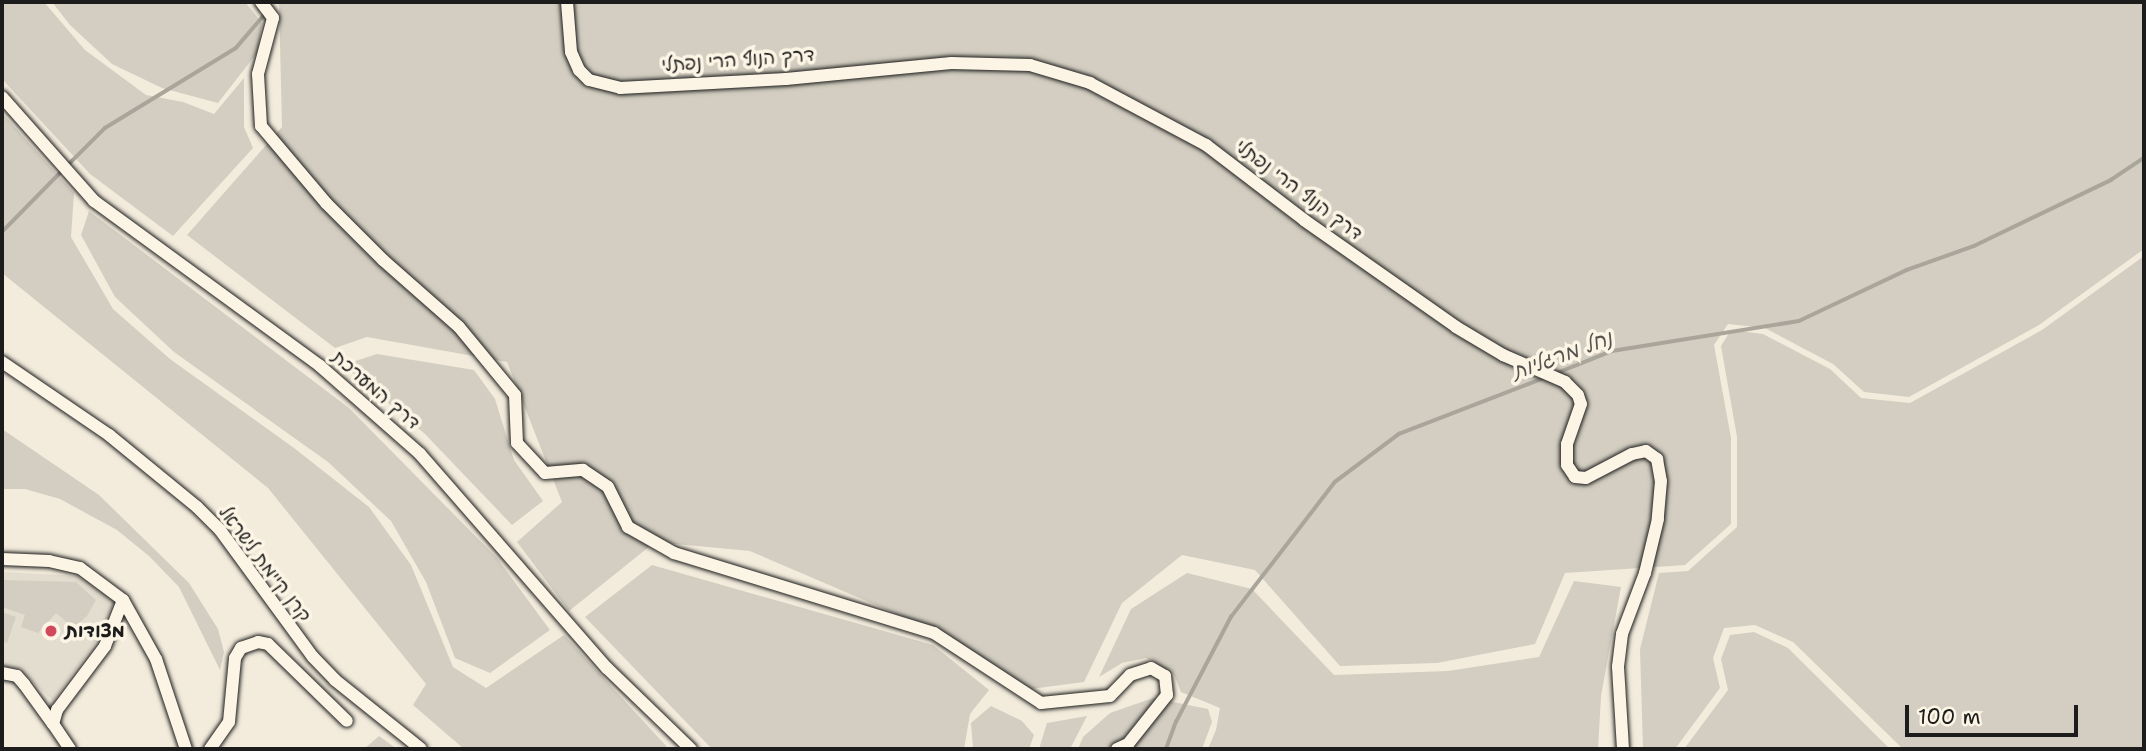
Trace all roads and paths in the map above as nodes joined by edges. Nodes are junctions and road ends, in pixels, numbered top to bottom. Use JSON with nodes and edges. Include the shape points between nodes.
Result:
{"nodes":[{"id":1,"x":261,"y":2,"type":"edge"},
{"id":2,"x":567,"y":2,"type":"edge"},
{"id":3,"x":2,"y":97,"type":"edge"},
{"id":4,"x":2,"y":362,"type":"edge"},
{"id":5,"x":2,"y":559,"type":"edge"},
{"id":6,"x":123,"y":600,"type":"junction"},
{"id":7,"x":2,"y":673,"type":"edge"},
{"id":8,"x":347,"y":722,"type":"dead end"},
{"id":9,"x":53,"y":724,"type":"junction"},
{"id":10,"x":69,"y":749,"type":"edge"},
{"id":11,"x":186,"y":749,"type":"edge"},
{"id":12,"x":210,"y":749,"type":"edge"},
{"id":13,"x":421,"y":749,"type":"edge"},
{"id":14,"x":691,"y":749,"type":"edge"},
{"id":15,"x":1117,"y":749,"type":"edge"},
{"id":16,"x":1623,"y":749,"type":"edge"}],
"edges":[{"from":1,"to":15,"type":"street","via":[[274,18],[257,74],[261,126],[326,203],[458,327],[515,395],[517,443],[545,473],[583,470],[608,487],[628,527],[674,554],[934,634],[1041,703],[1110,696],[1130,675],[1151,668],[1166,676],[1167,695],[1128,744]]},
{"from":2,"to":16,"type":"street","name":"דרך הנוף הרי נפתלי","via":[[571,52],[579,70],[589,80],[620,88],[786,79],[951,62],[1030,65],[1090,83],[1206,145],[1456,327],[1503,355],[1566,382],[1581,404],[1567,444],[1567,465],[1575,477],[1586,478],[1646,451],[1657,459],[1661,481],[1658,519],[1645,573],[1622,634],[1618,667]]},
{"from":3,"to":14,"type":"street","name":"דרך המערכת","via":[[94,201],[320,366],[420,454],[607,668]]},
{"from":4,"to":13,"type":"street","name":"קרן קיימת לישראל","via":[[100,428],[197,507],[220,530],[313,657]]},
{"from":5,"to":6,"type":"street","via":[[80,568]]},
{"from":6,"to":9,"type":"street","via":[[104,646],[64,700]]},
{"from":6,"to":11,"type":"street","via":[[156,659]]},
{"from":7,"to":9,"type":"street","via":[[17,676]]},
{"from":8,"to":12,"type":"street","via":[[268,644],[258,642],[241,648],[234,658],[229,722]]},
{"from":9,"to":10,"type":"street"}]}
